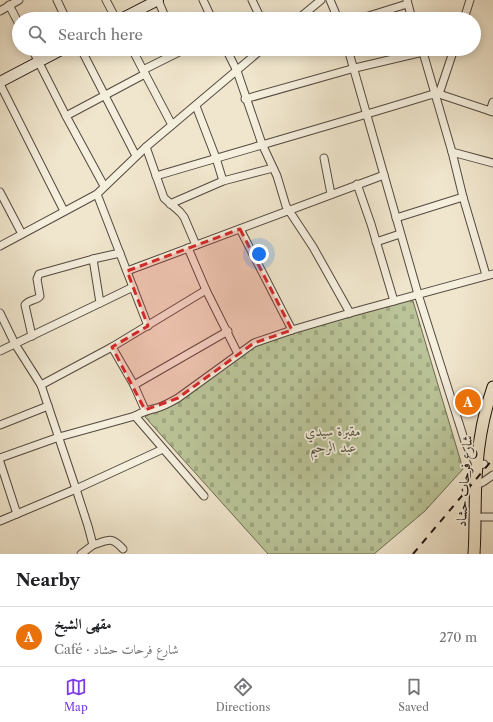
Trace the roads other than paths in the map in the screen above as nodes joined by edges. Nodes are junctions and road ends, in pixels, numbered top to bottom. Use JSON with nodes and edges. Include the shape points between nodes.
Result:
{"nodes":[{"id":1,"x":19,"y":0,"type":"edge"},
{"id":2,"x":57,"y":0,"type":"edge"},
{"id":3,"x":106,"y":0,"type":"edge"},
{"id":4,"x":158,"y":0,"type":"edge"},
{"id":5,"x":203,"y":0,"type":"edge"},
{"id":6,"x":252,"y":0,"type":"edge"},
{"id":7,"x":321,"y":0,"type":"edge"},
{"id":8,"x":330,"y":0,"type":"edge"},
{"id":9,"x":470,"y":0,"type":"edge"},
{"id":10,"x":407,"y":2,"type":"edge"},
{"id":11,"x":9,"y":5,"type":"junction"},
{"id":12,"x":0,"y":11,"type":"edge"},
{"id":13,"x":13,"y":12,"type":"edge"},
{"id":14,"x":63,"y":12,"type":"edge"},
{"id":15,"x":112,"y":12,"type":"edge"},
{"id":16,"x":135,"y":12,"type":"edge"},
{"id":17,"x":163,"y":12,"type":"edge"},
{"id":18,"x":209,"y":12,"type":"edge"},
{"id":19,"x":258,"y":12,"type":"edge"},
{"id":20,"x":306,"y":12,"type":"edge"},
{"id":21,"x":335,"y":12,"type":"edge"},
{"id":22,"x":379,"y":12,"type":"edge"},
{"id":23,"x":410,"y":12,"type":"edge"},
{"id":24,"x":466,"y":12,"type":"edge"},
{"id":25,"x":36,"y":56,"type":"edge"},
{"id":26,"x":50,"y":56,"type":"edge"},
{"id":27,"x":84,"y":56,"type":"edge"},
{"id":28,"x":136,"y":56,"type":"edge"},
{"id":29,"x":172,"y":56,"type":"edge"},
{"id":30,"x":229,"y":56,"type":"edge"},
{"id":31,"x":254,"y":56,"type":"edge"},
{"id":32,"x":351,"y":56,"type":"edge"},
{"id":33,"x":400,"y":56,"type":"edge"},
{"id":34,"x":424,"y":56,"type":"edge"},
{"id":35,"x":451,"y":56,"type":"edge"},
{"id":36,"x":39,"y":62,"type":"junction"},
{"id":37,"x":355,"y":68,"type":"junction"},
{"id":38,"x":236,"y":71,"type":"junction"},
{"id":39,"x":144,"y":72,"type":"junction"},
{"id":40,"x":0,"y":83,"type":"edge"},
{"id":41,"x":437,"y":94,"type":"junction"},
{"id":42,"x":104,"y":96,"type":"junction"},
{"id":43,"x":245,"y":99,"type":"junction"},
{"id":44,"x":493,"y":102,"type":"edge"},
{"id":45,"x":196,"y":106,"type":"junction"},
{"id":46,"x":492,"y":111,"type":"edge"},
{"id":47,"x":366,"y":115,"type":"junction"},
{"id":48,"x":66,"y":116,"type":"junction"},
{"id":49,"x":172,"y":126,"type":"junction"},
{"id":50,"x":262,"y":144,"type":"junction"},
{"id":51,"x":146,"y":147,"type":"junction"},
{"id":52,"x":452,"y":152,"type":"junction"},
{"id":53,"x":136,"y":156,"type":"junction"},
{"id":54,"x":216,"y":158,"type":"junction"},
{"id":55,"x":324,"y":158,"type":"dead end"},
{"id":56,"x":493,"y":163,"type":"edge"},
{"id":57,"x":273,"y":168,"type":"junction"},
{"id":58,"x":384,"y":175,"type":"junction"},
{"id":59,"x":156,"y":176,"type":"junction"},
{"id":60,"x":223,"y":181,"type":"junction"},
{"id":61,"x":357,"y":184,"type":"junction"},
{"id":62,"x":104,"y":186,"type":"junction"},
{"id":63,"x":0,"y":192,"type":"edge"},
{"id":64,"x":97,"y":194,"type":"junction"},
{"id":65,"x":331,"y":194,"type":"junction"},
{"id":66,"x":463,"y":197,"type":"junction"},
{"id":67,"x":170,"y":204,"type":"junction"},
{"id":68,"x":289,"y":210,"type":"junction"},
{"id":69,"x":64,"y":211,"type":"junction"},
{"id":70,"x":396,"y":218,"type":"junction"},
{"id":71,"x":240,"y":229,"type":"junction"},
{"id":72,"x":22,"y":234,"type":"junction"},
{"id":73,"x":400,"y":234,"type":"junction"},
{"id":74,"x":376,"y":242,"type":"junction"},
{"id":75,"x":196,"y":245,"type":"junction"},
{"id":76,"x":0,"y":246,"type":"edge"},
{"id":77,"x":188,"y":248,"type":"junction"},
{"id":78,"x":120,"y":253,"type":"junction"},
{"id":79,"x":93,"y":259,"type":"junction"},
{"id":80,"x":127,"y":271,"type":"junction"},
{"id":81,"x":489,"y":274,"type":"edge"},
{"id":82,"x":132,"y":287,"type":"junction"},
{"id":83,"x":206,"y":290,"type":"junction"},
{"id":84,"x":418,"y":294,"type":"junction"},
{"id":85,"x":394,"y":301,"type":"junction"},
{"id":86,"x":100,"y":303,"type":"junction"},
{"id":87,"x":0,"y":313,"type":"edge"},
{"id":88,"x":350,"y":313,"type":"junction"},
{"id":89,"x":148,"y":326,"type":"junction"},
{"id":90,"x":292,"y":330,"type":"junction"},
{"id":91,"x":228,"y":331,"type":"junction"},
{"id":92,"x":32,"y":336,"type":"junction"},
{"id":93,"x":15,"y":344,"type":"junction"},
{"id":94,"x":112,"y":347,"type":"junction"},
{"id":95,"x":0,"y":351,"type":"edge"},
{"id":96,"x":238,"y":354,"type":"junction"},
{"id":97,"x":40,"y":385,"type":"junction"},
{"id":98,"x":134,"y":385,"type":"junction"},
{"id":99,"x":493,"y":387,"type":"edge"},
{"id":100,"x":48,"y":406,"type":"junction"},
{"id":101,"x":145,"y":410,"type":"junction"},
{"id":102,"x":493,"y":412,"type":"edge"},
{"id":103,"x":135,"y":416,"type":"junction"},
{"id":104,"x":0,"y":425,"type":"edge"},
{"id":105,"x":59,"y":437,"type":"junction"},
{"id":106,"x":163,"y":450,"type":"junction"},
{"id":107,"x":0,"y":458,"type":"edge"},
{"id":108,"x":0,"y":462,"type":"edge"},
{"id":109,"x":480,"y":465,"type":"junction"},
{"id":110,"x":493,"y":475,"type":"edge"},
{"id":111,"x":479,"y":484,"type":"junction"},
{"id":112,"x":76,"y":489,"type":"junction"},
{"id":113,"x":204,"y":496,"type":"dead end"},
{"id":114,"x":17,"y":514,"type":"junction"},
{"id":115,"x":482,"y":517,"type":"junction"},
{"id":116,"x":493,"y":517,"type":"edge"},
{"id":117,"x":0,"y":521,"type":"edge"},
{"id":118,"x":93,"y":546,"type":"junction"},
{"id":119,"x":124,"y":548,"type":"dead end"},
{"id":120,"x":81,"y":554,"type":"edge"},
{"id":121,"x":474,"y":554,"type":"edge"},
{"id":122,"x":480,"y":554,"type":"edge"}],
"edges":[{"from":1,"to":11,"type":"street"},
{"from":2,"to":14,"type":"street"},
{"from":3,"to":15,"type":"street"},
{"from":4,"to":16,"type":"street"},
{"from":4,"to":17,"type":"street"},
{"from":5,"to":18,"type":"street"},
{"from":6,"to":19,"type":"street"},
{"from":7,"to":20,"type":"street"},
{"from":8,"to":21,"type":"street"},
{"from":9,"to":24,"type":"street"},
{"from":10,"to":22,"type":"street"},
{"from":10,"to":23,"type":"street"},
{"from":11,"to":12,"type":"street"},
{"from":11,"to":13,"type":"street"},
{"from":25,"to":36,"type":"street"},
{"from":26,"to":36,"type":"street"},
{"from":27,"to":42,"type":"street"},
{"from":28,"to":39,"type":"street"},
{"from":29,"to":39,"type":"street"},
{"from":30,"to":38,"type":"street"},
{"from":31,"to":38,"type":"street"},
{"from":32,"to":37,"type":"street"},
{"from":33,"to":37,"type":"street"},
{"from":34,"to":41,"type":"street"},
{"from":35,"to":41,"type":"street"},
{"from":36,"to":40,"type":"street"},
{"from":36,"to":48,"type":"street"},
{"from":37,"to":43,"type":"street"},
{"from":37,"to":47,"type":"street"},
{"from":38,"to":43,"type":"street"},
{"from":38,"to":45,"type":"street"},
{"from":39,"to":42,"type":"street"},
{"from":39,"to":49,"type":"street"},
{"from":40,"to":69,"type":"street"},
{"from":41,"to":46,"type":"street"},
{"from":41,"to":47,"type":"street"},
{"from":41,"to":52,"type":"street"},
{"from":42,"to":48,"type":"street"},
{"from":42,"to":53,"type":"street"},
{"from":43,"to":50,"type":"street"},
{"from":44,"to":46,"type":"street"},
{"from":45,"to":49,"type":"street"},
{"from":45,"to":54,"type":"street"},
{"from":47,"to":50,"type":"street"},
{"from":47,"to":58,"type":"street"},
{"from":48,"to":62,"type":"street"},
{"from":49,"to":51,"type":"street"},
{"from":50,"to":54,"type":"street"},
{"from":50,"to":57,"type":"street"},
{"from":51,"to":53,"type":"street"},
{"from":51,"to":59,"type":"street"},
{"from":52,"to":56,"type":"street"},
{"from":52,"to":66,"type":"street"},
{"from":53,"to":62,"type":"street"},
{"from":54,"to":59,"type":"street"},
{"from":54,"to":60,"type":"street"},
{"from":55,"to":65,"type":"street"},
{"from":57,"to":60,"type":"street"},
{"from":57,"to":68,"type":"street"},
{"from":58,"to":61,"type":"street"},
{"from":58,"to":70,"type":"street"},
{"from":59,"to":67,"type":"street","via":[[164,198]]},
{"from":60,"to":67,"type":"street"},
{"from":61,"to":65,"type":"street"},
{"from":61,"to":74,"type":"street"},
{"from":62,"to":64,"type":"street"},
{"from":63,"to":72,"type":"street"},
{"from":64,"to":69,"type":"street"},
{"from":64,"to":78,"type":"street"},
{"from":65,"to":68,"type":"street"},
{"from":66,"to":70,"type":"street"},
{"from":66,"to":81,"type":"street"},
{"from":67,"to":75,"type":"street","via":[[184,218]]},
{"from":68,"to":71,"type":"street"},
{"from":68,"to":88,"type":"street"},
{"from":69,"to":72,"type":"street"},
{"from":70,"to":73,"type":"street"},
{"from":71,"to":75,"type":"street"},
{"from":71,"to":90,"type":"street"},
{"from":72,"to":76,"type":"street"},
{"from":73,"to":74,"type":"street"},
{"from":73,"to":84,"type":"street"},
{"from":74,"to":85,"type":"street"},
{"from":75,"to":77,"type":"street"},
{"from":77,"to":80,"type":"street"},
{"from":77,"to":83,"type":"street"},
{"from":78,"to":79,"type":"street"},
{"from":78,"to":80,"type":"street"},
{"from":79,"to":86,"type":"street"},
{"from":79,"to":92,"type":"street","via":[[39,274],[37,278],[40,296],[25,304]]},
{"from":80,"to":82,"type":"street"},
{"from":81,"to":84,"type":"street"},
{"from":82,"to":86,"type":"street"},
{"from":82,"to":89,"type":"street"},
{"from":83,"to":89,"type":"street"},
{"from":83,"to":91,"type":"street"},
{"from":84,"to":85,"type":"street"},
{"from":84,"to":109,"type":"street","via":[[464,442]]},
{"from":85,"to":88,"type":"street"},
{"from":86,"to":92,"type":"street"},
{"from":87,"to":93,"type":"street"},
{"from":88,"to":90,"type":"street"},
{"from":89,"to":94,"type":"street"},
{"from":90,"to":96,"type":"street","via":[[254,343]]},
{"from":91,"to":96,"type":"street"},
{"from":91,"to":98,"type":"street"},
{"from":92,"to":93,"type":"street"},
{"from":93,"to":95,"type":"street"},
{"from":93,"to":97,"type":"street"},
{"from":94,"to":97,"type":"street"},
{"from":94,"to":98,"type":"street"},
{"from":96,"to":101,"type":"street","via":[[178,398],[157,408]]},
{"from":97,"to":100,"type":"street"},
{"from":98,"to":101,"type":"street"},
{"from":99,"to":109,"type":"main road","name":"شارع فرحات حشاد","via":[[481,435]]},
{"from":100,"to":104,"type":"street"},
{"from":100,"to":105,"type":"street"},
{"from":101,"to":103,"type":"street"},
{"from":102,"to":109,"type":"main road","name":"شارع فرحات حشاد"},
{"from":103,"to":105,"type":"street"},
{"from":103,"to":106,"type":"street"},
{"from":105,"to":107,"type":"street"},
{"from":105,"to":112,"type":"street"},
{"from":106,"to":112,"type":"street"},
{"from":106,"to":113,"type":"street"},
{"from":108,"to":114,"type":"street"},
{"from":109,"to":111,"type":"main road","name":"شارع فرحات حشاد"},
{"from":110,"to":111,"type":"street"},
{"from":111,"to":115,"type":"main road","name":"شارع فرحات حشاد"},
{"from":111,"to":121,"type":"main road","name":"شارع فرحات حشاد"},
{"from":112,"to":114,"type":"street"},
{"from":112,"to":118,"type":"street"},
{"from":114,"to":117,"type":"street"},
{"from":115,"to":116,"type":"street"},
{"from":115,"to":122,"type":"main road","name":"شارع فرحات حشاد"},
{"from":118,"to":119,"type":"street","via":[[109,540],[116,541]]},
{"from":118,"to":120,"type":"street"}]}
